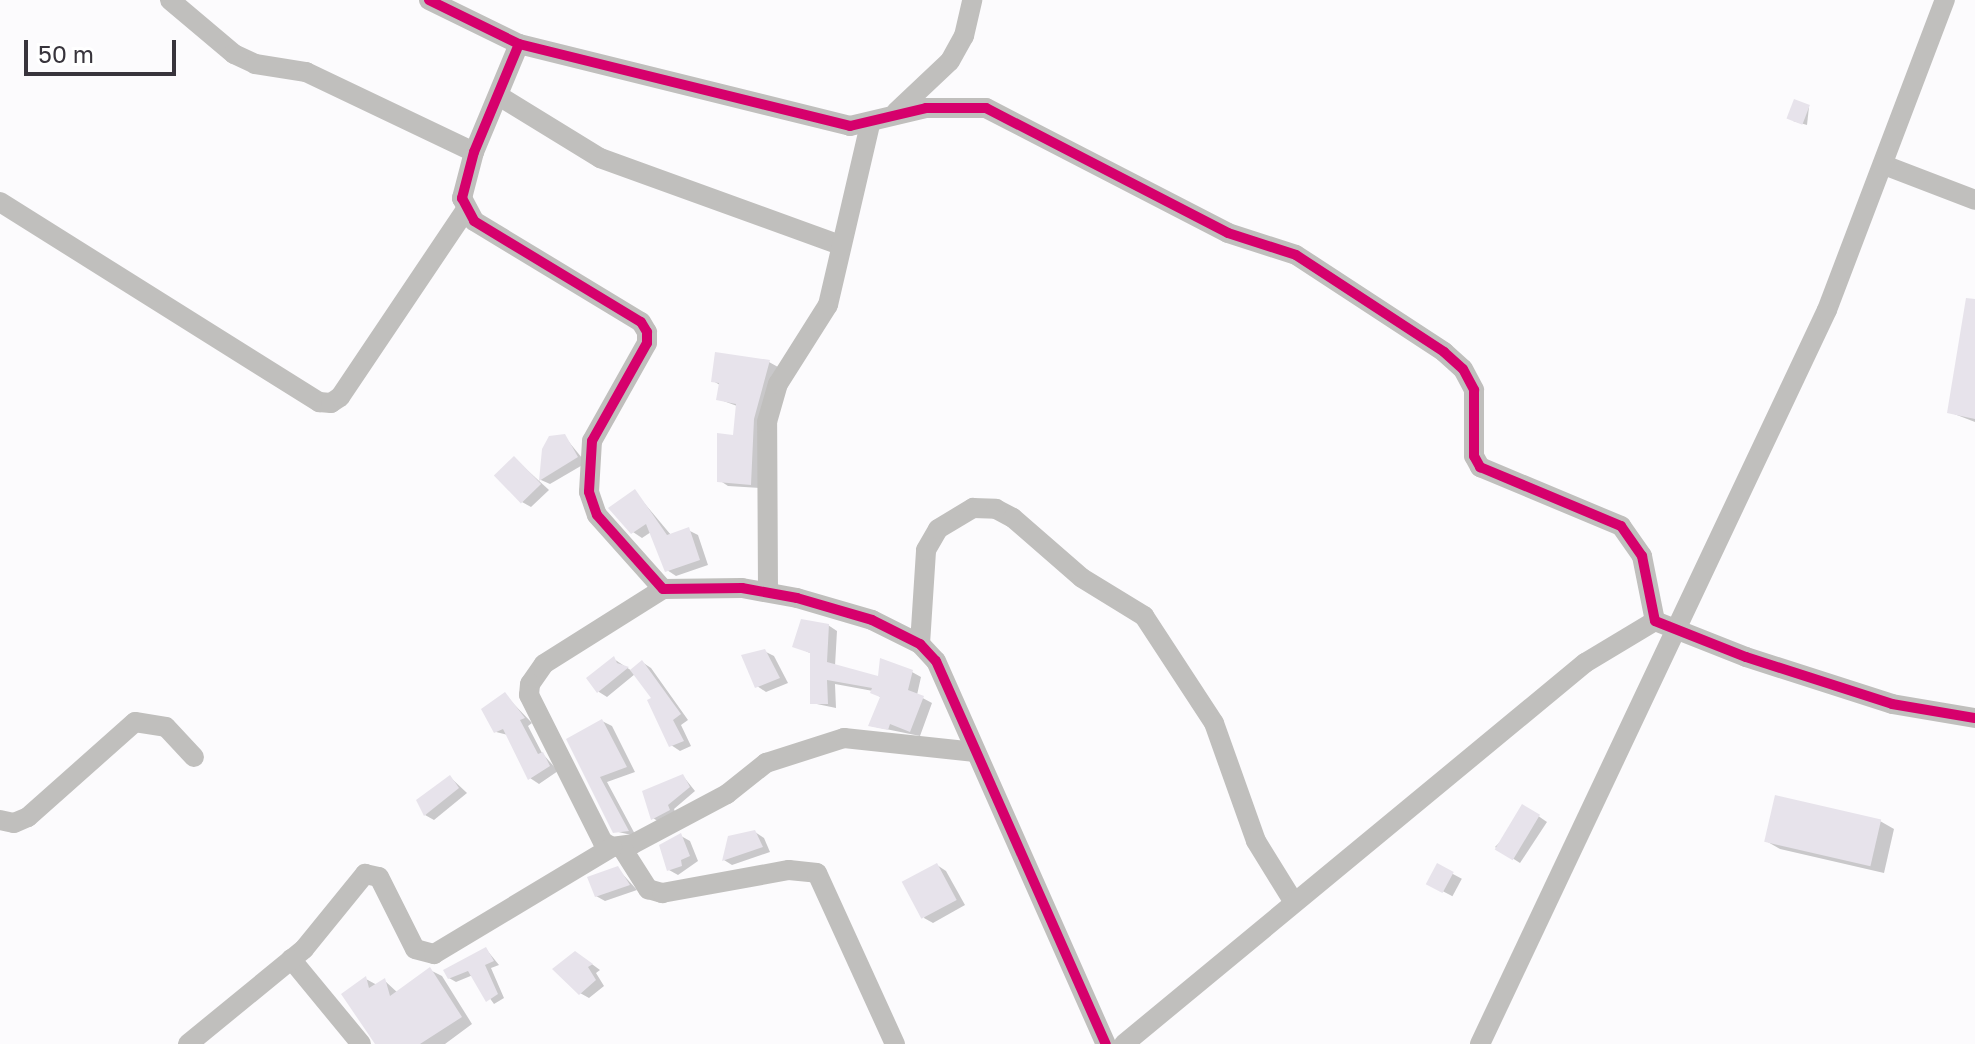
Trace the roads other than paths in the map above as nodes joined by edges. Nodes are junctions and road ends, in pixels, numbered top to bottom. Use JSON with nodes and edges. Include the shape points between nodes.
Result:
{"nodes":[{"id":1,"x":170,"y":0,"type":"edge"},
{"id":2,"x":429,"y":0,"type":"edge"},
{"id":3,"x":972,"y":0,"type":"edge"},
{"id":4,"x":1945,"y":0,"type":"edge"},
{"id":5,"x":519,"y":44,"type":"junction"},
{"id":6,"x":499,"y":96,"type":"junction"},
{"id":7,"x":891,"y":116,"type":"junction"},
{"id":8,"x":870,"y":125,"type":"junction"},
{"id":9,"x":474,"y":152,"type":"junction"},
{"id":10,"x":1884,"y":165,"type":"junction"},
{"id":11,"x":1975,"y":200,"type":"edge"},
{"id":12,"x":0,"y":202,"type":"edge"},
{"id":13,"x":465,"y":211,"type":"junction"},
{"id":14,"x":840,"y":245,"type":"junction"},
{"id":15,"x":663,"y":589,"type":"junction"},
{"id":16,"x":768,"y":591,"type":"junction"},
{"id":17,"x":1655,"y":621,"type":"junction"},
{"id":18,"x":1679,"y":628,"type":"junction"},
{"id":19,"x":920,"y":644,"type":"junction"},
{"id":20,"x":1975,"y":718,"type":"edge"},
{"id":21,"x":975,"y":752,"type":"junction"},
{"id":22,"x":194,"y":757,"type":"dead end"},
{"id":23,"x":0,"y":820,"type":"edge"},
{"id":24,"x":617,"y":847,"type":"junction"},
{"id":25,"x":1293,"y":901,"type":"junction"},
{"id":26,"x":291,"y":959,"type":"junction"},
{"id":27,"x":188,"y":1044,"type":"edge"},
{"id":28,"x":361,"y":1044,"type":"edge"},
{"id":29,"x":895,"y":1044,"type":"edge"},
{"id":30,"x":1106,"y":1044,"type":"edge"},
{"id":31,"x":1124,"y":1044,"type":"edge"},
{"id":32,"x":1480,"y":1044,"type":"edge"}],
"edges":[{"from":1,"to":9,"type":"street","via":[[234,54],[255,64],[306,72]]},
{"from":2,"to":5,"type":"street"},
{"from":3,"to":7,"type":"street","via":[[964,36],[950,61]]},
{"from":4,"to":10,"type":"street"},
{"from":5,"to":6,"type":"street"},
{"from":5,"to":8,"type":"street","via":[[850,126]]},
{"from":6,"to":9,"type":"street"},
{"from":6,"to":14,"type":"street","via":[[600,158]]},
{"from":7,"to":8,"type":"street"},
{"from":7,"to":17,"type":"street","via":[[961,105],[986,108],[1228,233],[1319,267],[1463,369],[1474,390],[1474,456],[1480,467],[1592,510],[1633,538],[1642,556]]},
{"from":8,"to":14,"type":"street"},
{"from":9,"to":13,"type":"street","via":[[462,198]]},
{"from":10,"to":11,"type":"street"},
{"from":10,"to":18,"type":"street","via":[[1827,310]]},
{"from":12,"to":13,"type":"street","via":[[319,402],[331,403]]},
{"from":13,"to":15,"type":"street","via":[[641,322],[647,332],[647,343],[592,441],[589,492],[597,515]]},
{"from":14,"to":16,"type":"street","via":[[828,305],[778,384],[767,422]]},
{"from":15,"to":16,"type":"street"},
{"from":15,"to":24,"type":"street","via":[[544,664],[530,684],[529,695],[603,842]]},
{"from":16,"to":19,"type":"street","via":[[872,620]]},
{"from":17,"to":18,"type":"street"},
{"from":17,"to":25,"type":"street","via":[[1585,663]]},
{"from":18,"to":20,"type":"street","via":[[1746,657],[1892,704]]},
{"from":18,"to":32,"type":"street"},
{"from":19,"to":21,"type":"street","via":[[947,680]]},
{"from":19,"to":25,"type":"street","via":[[926,550],[938,529],[973,508],[996,509],[1013,518],[1082,578],[1144,616],[1214,723],[1256,841]]},
{"from":21,"to":24,"type":"street","via":[[844,738],[753,769],[727,794]]},
{"from":21,"to":30,"type":"street"},
{"from":22,"to":23,"type":"street","via":[[166,727],[135,722],[28,817],[14,823]]},
{"from":24,"to":26,"type":"street","via":[[434,954],[415,949],[379,877],[365,874]]},
{"from":24,"to":29,"type":"street","via":[[648,889],[662,893],[789,870],[817,873]]},
{"from":25,"to":31,"type":"street"},
{"from":26,"to":27,"type":"street"},
{"from":26,"to":28,"type":"street"}]}
